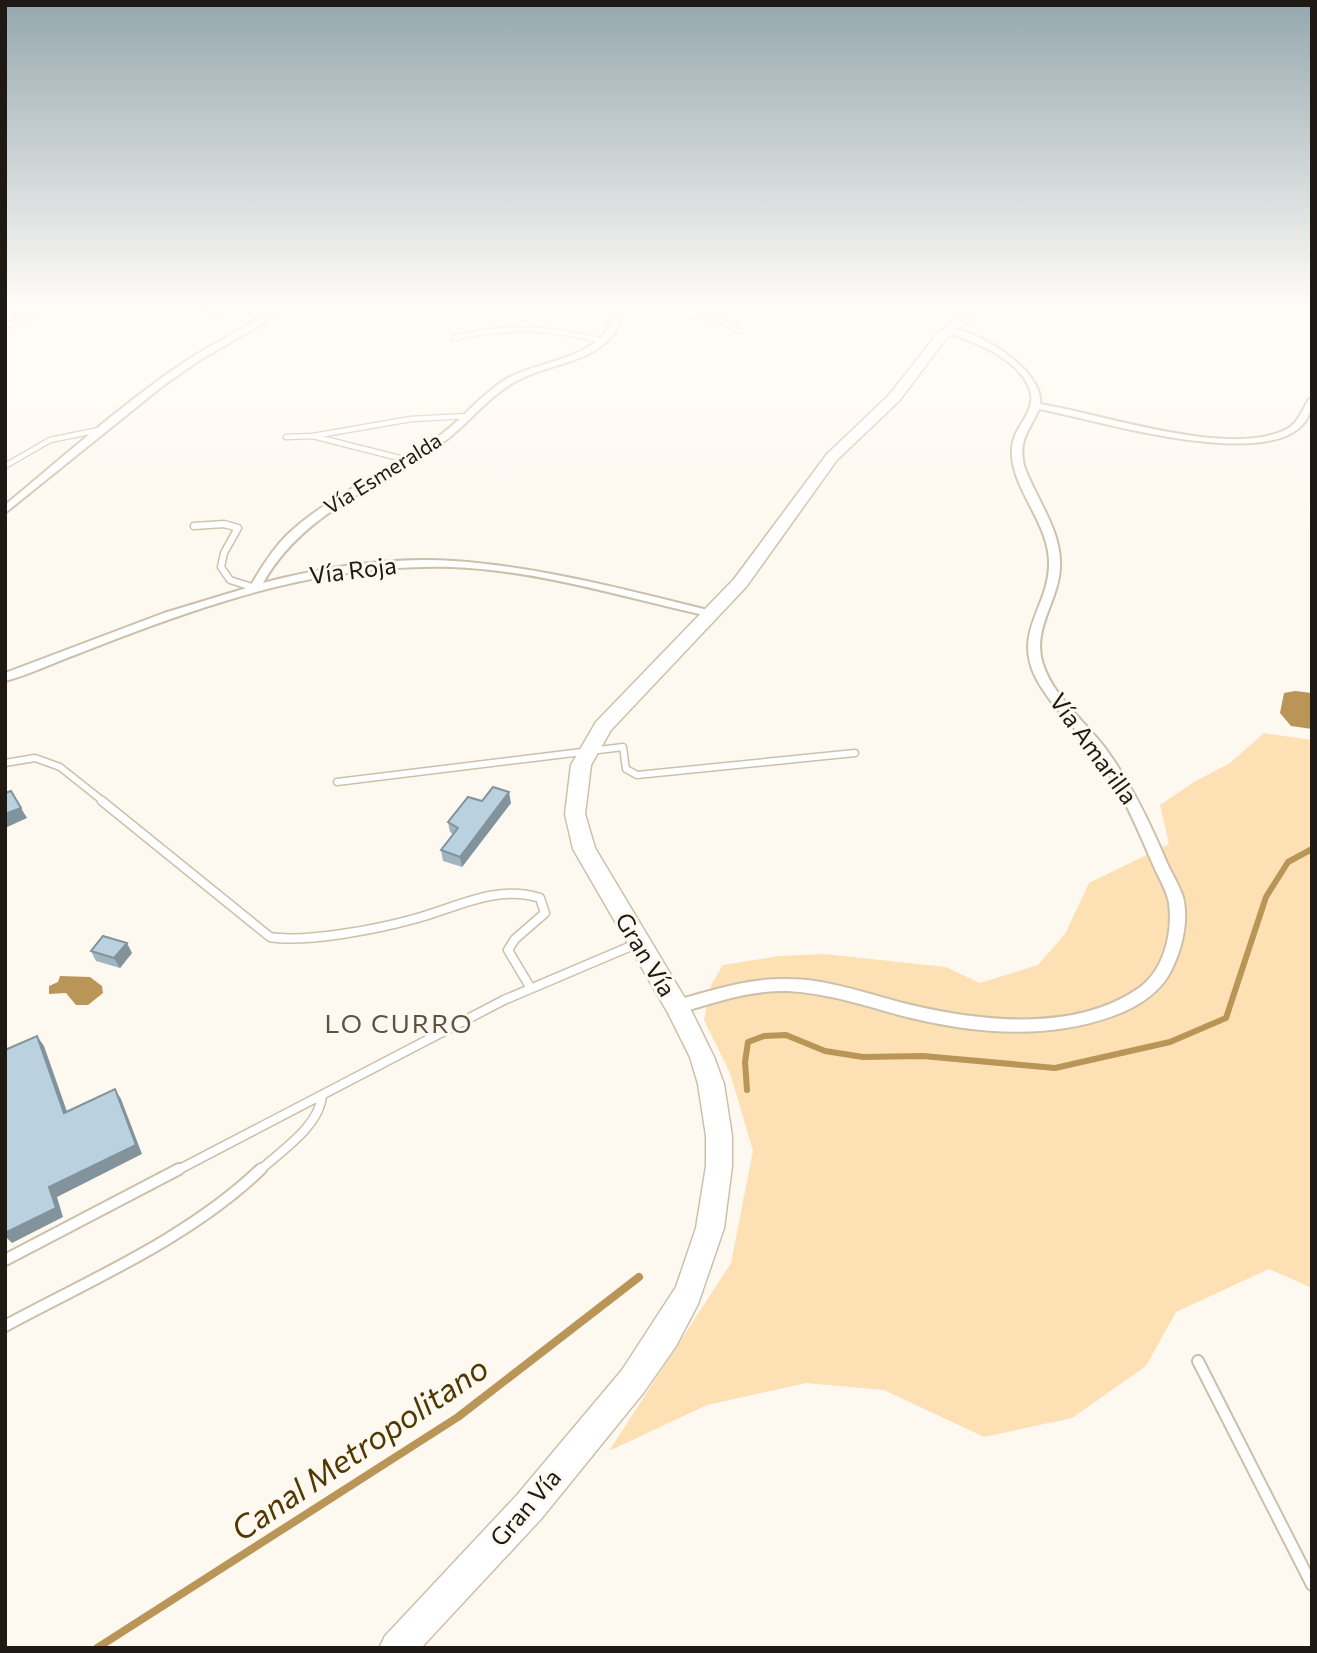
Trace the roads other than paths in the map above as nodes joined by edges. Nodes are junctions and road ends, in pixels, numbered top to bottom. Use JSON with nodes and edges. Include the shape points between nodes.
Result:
{"nodes":[{"id":1,"x":162,"y":383,"type":"edge"},
{"id":2,"x":507,"y":383,"type":"edge"},
{"id":3,"x":906,"y":383,"type":"edge"},
{"id":4,"x":1030,"y":383,"type":"edge"},
{"id":5,"x":1312,"y":401,"type":"edge"},
{"id":6,"x":1036,"y":406,"type":"junction"},
{"id":7,"x":467,"y":416,"type":"junction"},
{"id":8,"x":99,"y":430,"type":"junction"},
{"id":9,"x":313,"y":436,"type":"junction"},
{"id":10,"x":286,"y":437,"type":"dead end"},
{"id":11,"x":407,"y":460,"type":"junction"},
{"id":12,"x":5,"y":466,"type":"edge"},
{"id":13,"x":5,"y":510,"type":"edge"},
{"id":14,"x":194,"y":526,"type":"dead end"},
{"id":15,"x":255,"y":588,"type":"junction"},
{"id":16,"x":712,"y":614,"type":"junction"},
{"id":17,"x":5,"y":677,"type":"edge"},
{"id":18,"x":588,"y":750,"type":"junction"},
{"id":19,"x":855,"y":753,"type":"dead end"},
{"id":20,"x":5,"y":763,"type":"edge"},
{"id":21,"x":337,"y":782,"type":"dead end"},
{"id":22,"x":638,"y":943,"type":"junction"},
{"id":23,"x":530,"y":988,"type":"junction"},
{"id":24,"x":677,"y":1007,"type":"junction"},
{"id":25,"x":322,"y":1095,"type":"junction"},
{"id":26,"x":5,"y":1260,"type":"edge"},
{"id":27,"x":5,"y":1326,"type":"edge"},
{"id":28,"x":1198,"y":1361,"type":"dead end"},
{"id":29,"x":1312,"y":1585,"type":"edge"},
{"id":30,"x":397,"y":1648,"type":"edge"}],
"edges":[{"from":1,"to":8,"type":"street"},
{"from":2,"to":7,"type":"street","name":"Vía Esmeralda"},
{"from":3,"to":16,"type":"main road","name":"Gran Vía","via":[[816,475],[767,548]]},
{"from":4,"to":6,"type":"street"},
{"from":5,"to":6,"type":"street","via":[[1292,430],[1266,440],[1242,442]]},
{"from":6,"to":24,"type":"street","name":"Vía Amarilla","via":[[1021,428],[1017,452],[1051,536],[1055,564],[1051,591],[1035,627],[1035,659],[1050,691],[1113,768],[1151,839],[1175,897],[1178,922],[1165,967],[1148,990],[1121,1006],[1094,1017],[1054,1022],[962,1020],[786,985],[751,987]]},
{"from":7,"to":9,"type":"lane","via":[[411,419]]},
{"from":7,"to":11,"type":"street","name":"Vía Esmeralda","via":[[439,441]]},
{"from":8,"to":12,"type":"lane","via":[[50,440]]},
{"from":8,"to":13,"type":"street"},
{"from":9,"to":10,"type":"lane"},
{"from":9,"to":11,"type":"lane"},
{"from":11,"to":15,"type":"street","name":"Vía Esmeralda","via":[[297,531],[274,555]]},
{"from":14,"to":15,"type":"lane","via":[[238,528],[222,550],[220,567],[230,580]]},
{"from":15,"to":16,"type":"street","name":"Vía Roja","via":[[355,569],[451,565],[509,570]]},
{"from":15,"to":17,"type":"street","name":"Vía Roja","via":[[170,614]]},
{"from":16,"to":18,"type":"main road","name":"Gran Vía","via":[[613,715]]},
{"from":18,"to":19,"type":"lane","via":[[623,747],[626,769],[637,775]]},
{"from":18,"to":21,"type":"lane"},
{"from":18,"to":22,"type":"main road","name":"Gran Vía","via":[[576,789],[578,831],[592,866]]},
{"from":20,"to":23,"type":"lane","via":[[35,758],[61,767],[270,937],[287,940],[416,919],[454,904],[527,892],[540,898],[545,913],[512,940],[509,950]]},
{"from":22,"to":23,"type":"lane"},
{"from":22,"to":24,"type":"main road","name":"Gran Vía"},
{"from":23,"to":25,"type":"lane"},
{"from":24,"to":30,"type":"main road","name":"Gran Vía","via":[[711,1084],[719,1136],[717,1197],[688,1294],[665,1335],[594,1429],[529,1507]]},
{"from":25,"to":26,"type":"lane"},
{"from":25,"to":27,"type":"lane","via":[[321,1108],[311,1122],[236,1193],[183,1229]]},
{"from":28,"to":29,"type":"lane"}]}
